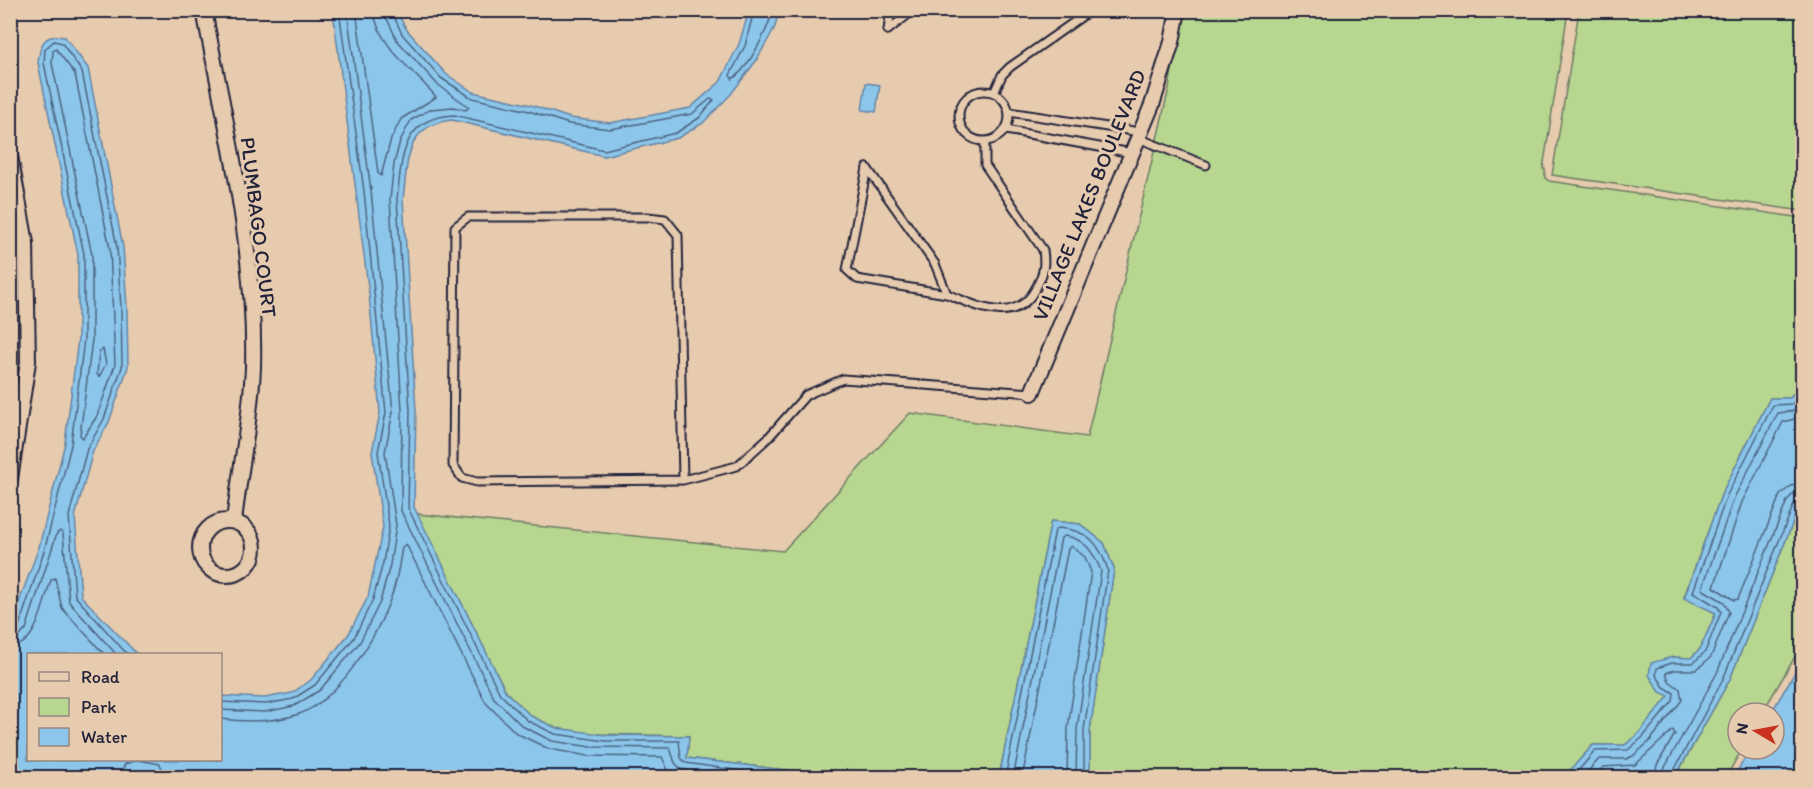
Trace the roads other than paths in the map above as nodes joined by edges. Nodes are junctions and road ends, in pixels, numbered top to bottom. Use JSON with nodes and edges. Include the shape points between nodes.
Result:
{"nodes":[{"id":1,"x":204,"y":10,"type":"edge"},
{"id":2,"x":891,"y":10,"type":"edge"},
{"id":3,"x":914,"y":10,"type":"edge"},
{"id":4,"x":1086,"y":10,"type":"edge"},
{"id":5,"x":1178,"y":10,"type":"edge"},
{"id":6,"x":994,"y":93,"type":"junction"},
{"id":7,"x":1009,"y":112,"type":"junction"},
{"id":8,"x":1006,"y":130,"type":"junction"},
{"id":9,"x":1139,"y":135,"type":"junction"},
{"id":10,"x":985,"y":142,"type":"junction"},
{"id":11,"x":1132,"y":153,"type":"junction"},
{"id":12,"x":10,"y":156,"type":"edge"},
{"id":13,"x":1206,"y":165,"type":"dead end"},
{"id":14,"x":947,"y":294,"type":"junction"},
{"id":15,"x":1032,"y":393,"type":"joint"},
{"id":16,"x":10,"y":479,"type":"edge"},
{"id":17,"x":683,"y":480,"type":"junction"},
{"id":18,"x":234,"y":521,"type":"junction"}],
"edges":[{"from":1,"to":18,"type":"street","name":"PLUMBAGO COURT","via":[[242,215],[250,283],[253,368]]},
{"from":2,"to":3,"type":"lane","via":[[888,30]]},
{"from":4,"to":6,"type":"lane","via":[[1010,67]]},
{"from":5,"to":9,"type":"street","name":"VILLAGE LAKES BOULEVARD","via":[[1172,42]]},
{"from":6,"to":7,"type":"lane","via":[[1002,98]]},
{"from":6,"to":10,"type":"lane","via":[[970,94],[958,116],[969,138]]},
{"from":7,"to":8,"type":"lane"},
{"from":7,"to":9,"type":"lane"},
{"from":8,"to":10,"type":"lane"},
{"from":8,"to":11,"type":"lane"},
{"from":9,"to":11,"type":"street","name":"VILLAGE LAKES BOULEVARD"},
{"from":9,"to":13,"type":"lane"},
{"from":10,"to":14,"type":"lane","via":[[985,165],[1042,250],[1045,262],[1041,279],[1031,298],[1014,310],[1000,312],[979,307]]},
{"from":11,"to":15,"type":"street","name":"VILLAGE LAKES BOULEVARD"},
{"from":12,"to":16,"type":"street","via":[[26,243],[28,362]]},
{"from":14,"to":14,"type":"lane","via":[[935,264],[867,168],[847,270],[857,279]]},
{"from":15,"to":17,"type":"lane","via":[[843,379],[806,395],[737,466]]},
{"from":17,"to":17,"type":"lane","via":[[477,482],[462,478],[453,465],[455,227],[468,217],[665,219],[678,235]]},
{"from":18,"to":18,"type":"street","via":[[215,523],[202,537],[203,560],[223,574],[241,571],[254,549],[249,531]]}]}
